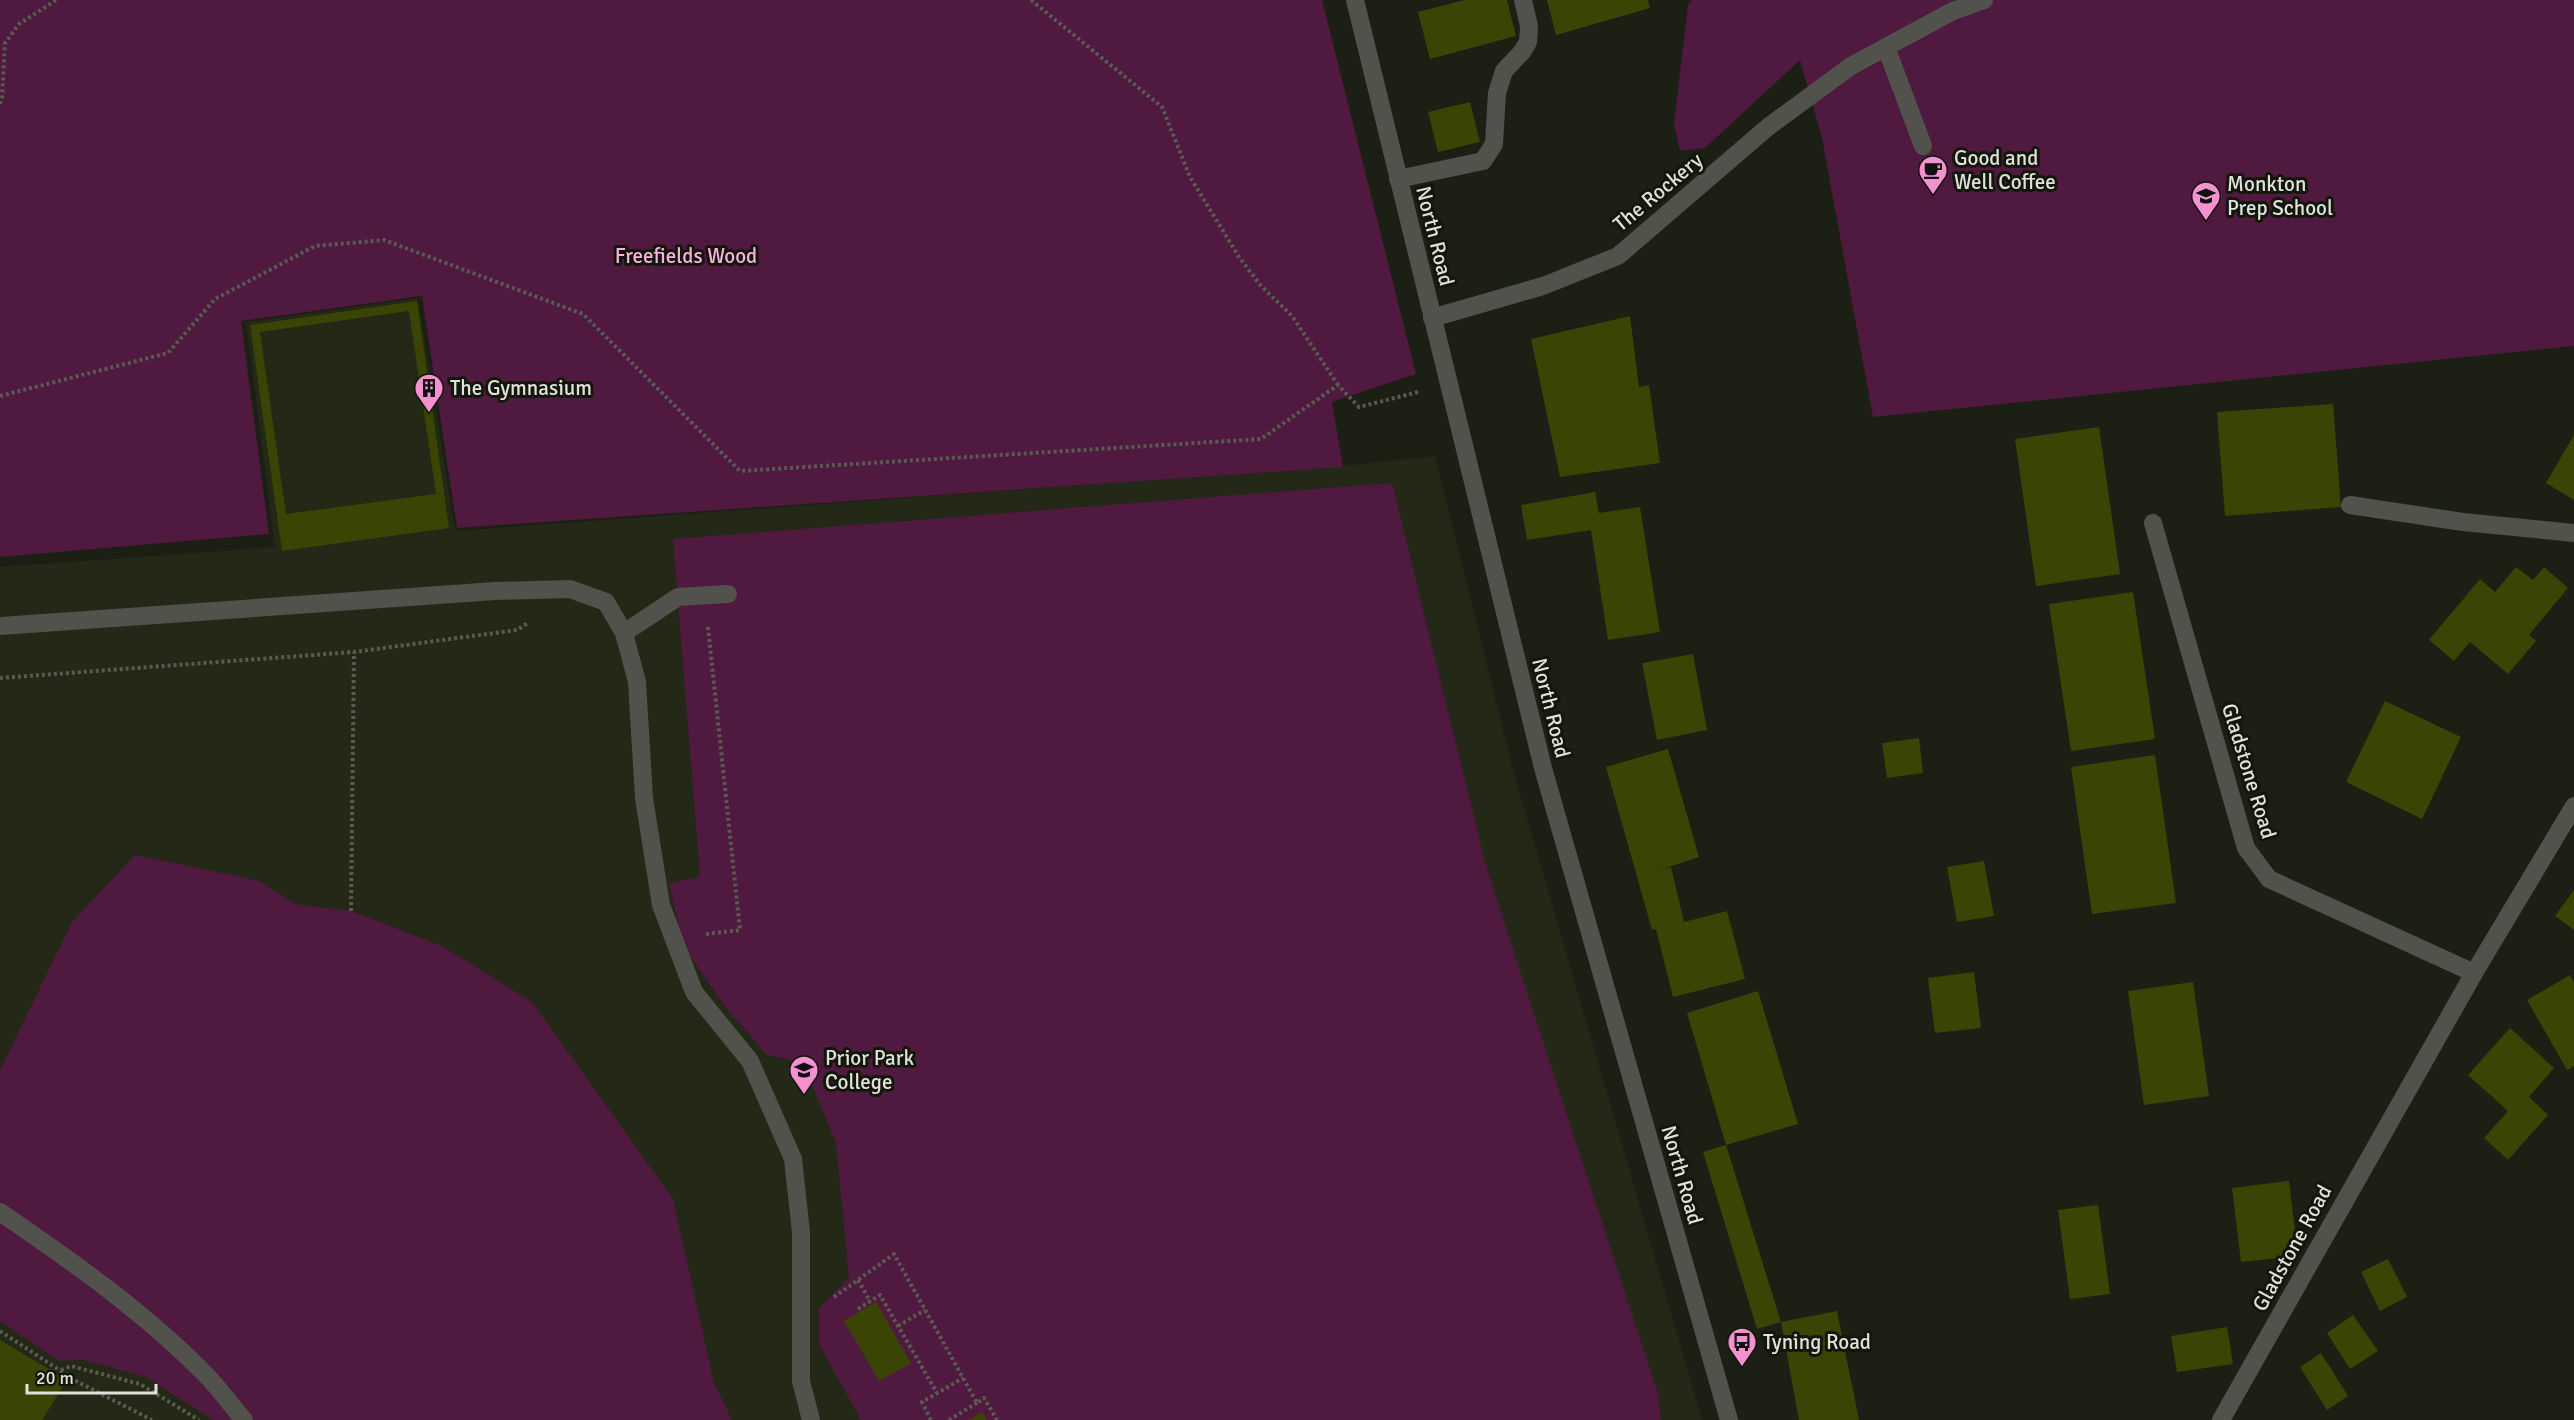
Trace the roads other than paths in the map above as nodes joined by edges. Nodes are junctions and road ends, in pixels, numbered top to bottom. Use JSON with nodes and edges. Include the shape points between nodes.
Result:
{"nodes":[{"id":1,"x":1355,"y":0,"type":"edge"},
{"id":2,"x":1523,"y":0,"type":"edge"},
{"id":3,"x":1984,"y":0,"type":"edge"},
{"id":4,"x":1886,"y":47,"type":"junction"},
{"id":5,"x":1923,"y":146,"type":"dead end"},
{"id":6,"x":1398,"y":179,"type":"junction"},
{"id":7,"x":1432,"y":318,"type":"junction"},
{"id":8,"x":2350,"y":505,"type":"dead end"},
{"id":9,"x":2154,"y":523,"type":"dead end"},
{"id":10,"x":2574,"y":533,"type":"edge"},
{"id":11,"x":728,"y":594,"type":"dead end"},
{"id":12,"x":0,"y":626,"type":"edge"},
{"id":13,"x":624,"y":633,"type":"junction"},
{"id":14,"x":2574,"y":806,"type":"edge"},
{"id":15,"x":2474,"y":973,"type":"junction"},
{"id":16,"x":0,"y":1212,"type":"edge"},
{"id":17,"x":244,"y":1420,"type":"edge"},
{"id":18,"x":811,"y":1420,"type":"edge"},
{"id":19,"x":1729,"y":1420,"type":"edge"},
{"id":20,"x":2221,"y":1420,"type":"edge"}],
"edges":[{"from":1,"to":6,"type":"street","name":"North Road"},
{"from":2,"to":6,"type":"street","via":[[1528,42],[1504,71],[1497,93],[1494,144],[1483,161]]},
{"from":3,"to":4,"type":"street","name":"The Rockery","via":[[1953,11]]},
{"from":4,"to":5,"type":"street"},
{"from":4,"to":7,"type":"street","name":"The Rockery","via":[[1851,66],[1768,127],[1618,256],[1543,286]]},
{"from":6,"to":7,"type":"street","name":"North Road"},
{"from":7,"to":19,"type":"street","name":"North Road","via":[[1543,768]]},
{"from":8,"to":10,"type":"street"},
{"from":9,"to":15,"type":"street","name":"Gladstone Road","via":[[2246,848],[2269,879]]},
{"from":11,"to":13,"type":"street","via":[[678,597]]},
{"from":12,"to":13,"type":"street","via":[[570,589],[606,602]]},
{"from":13,"to":18,"type":"street","via":[[637,682],[644,798],[661,905],[694,992],[750,1061],[794,1159],[801,1232],[801,1381]]},
{"from":14,"to":15,"type":"street","name":"Gladstone Road"},
{"from":15,"to":20,"type":"street","name":"Gladstone Road"},
{"from":16,"to":17,"type":"street","via":[[77,1265],[156,1330],[209,1378]]}]}
